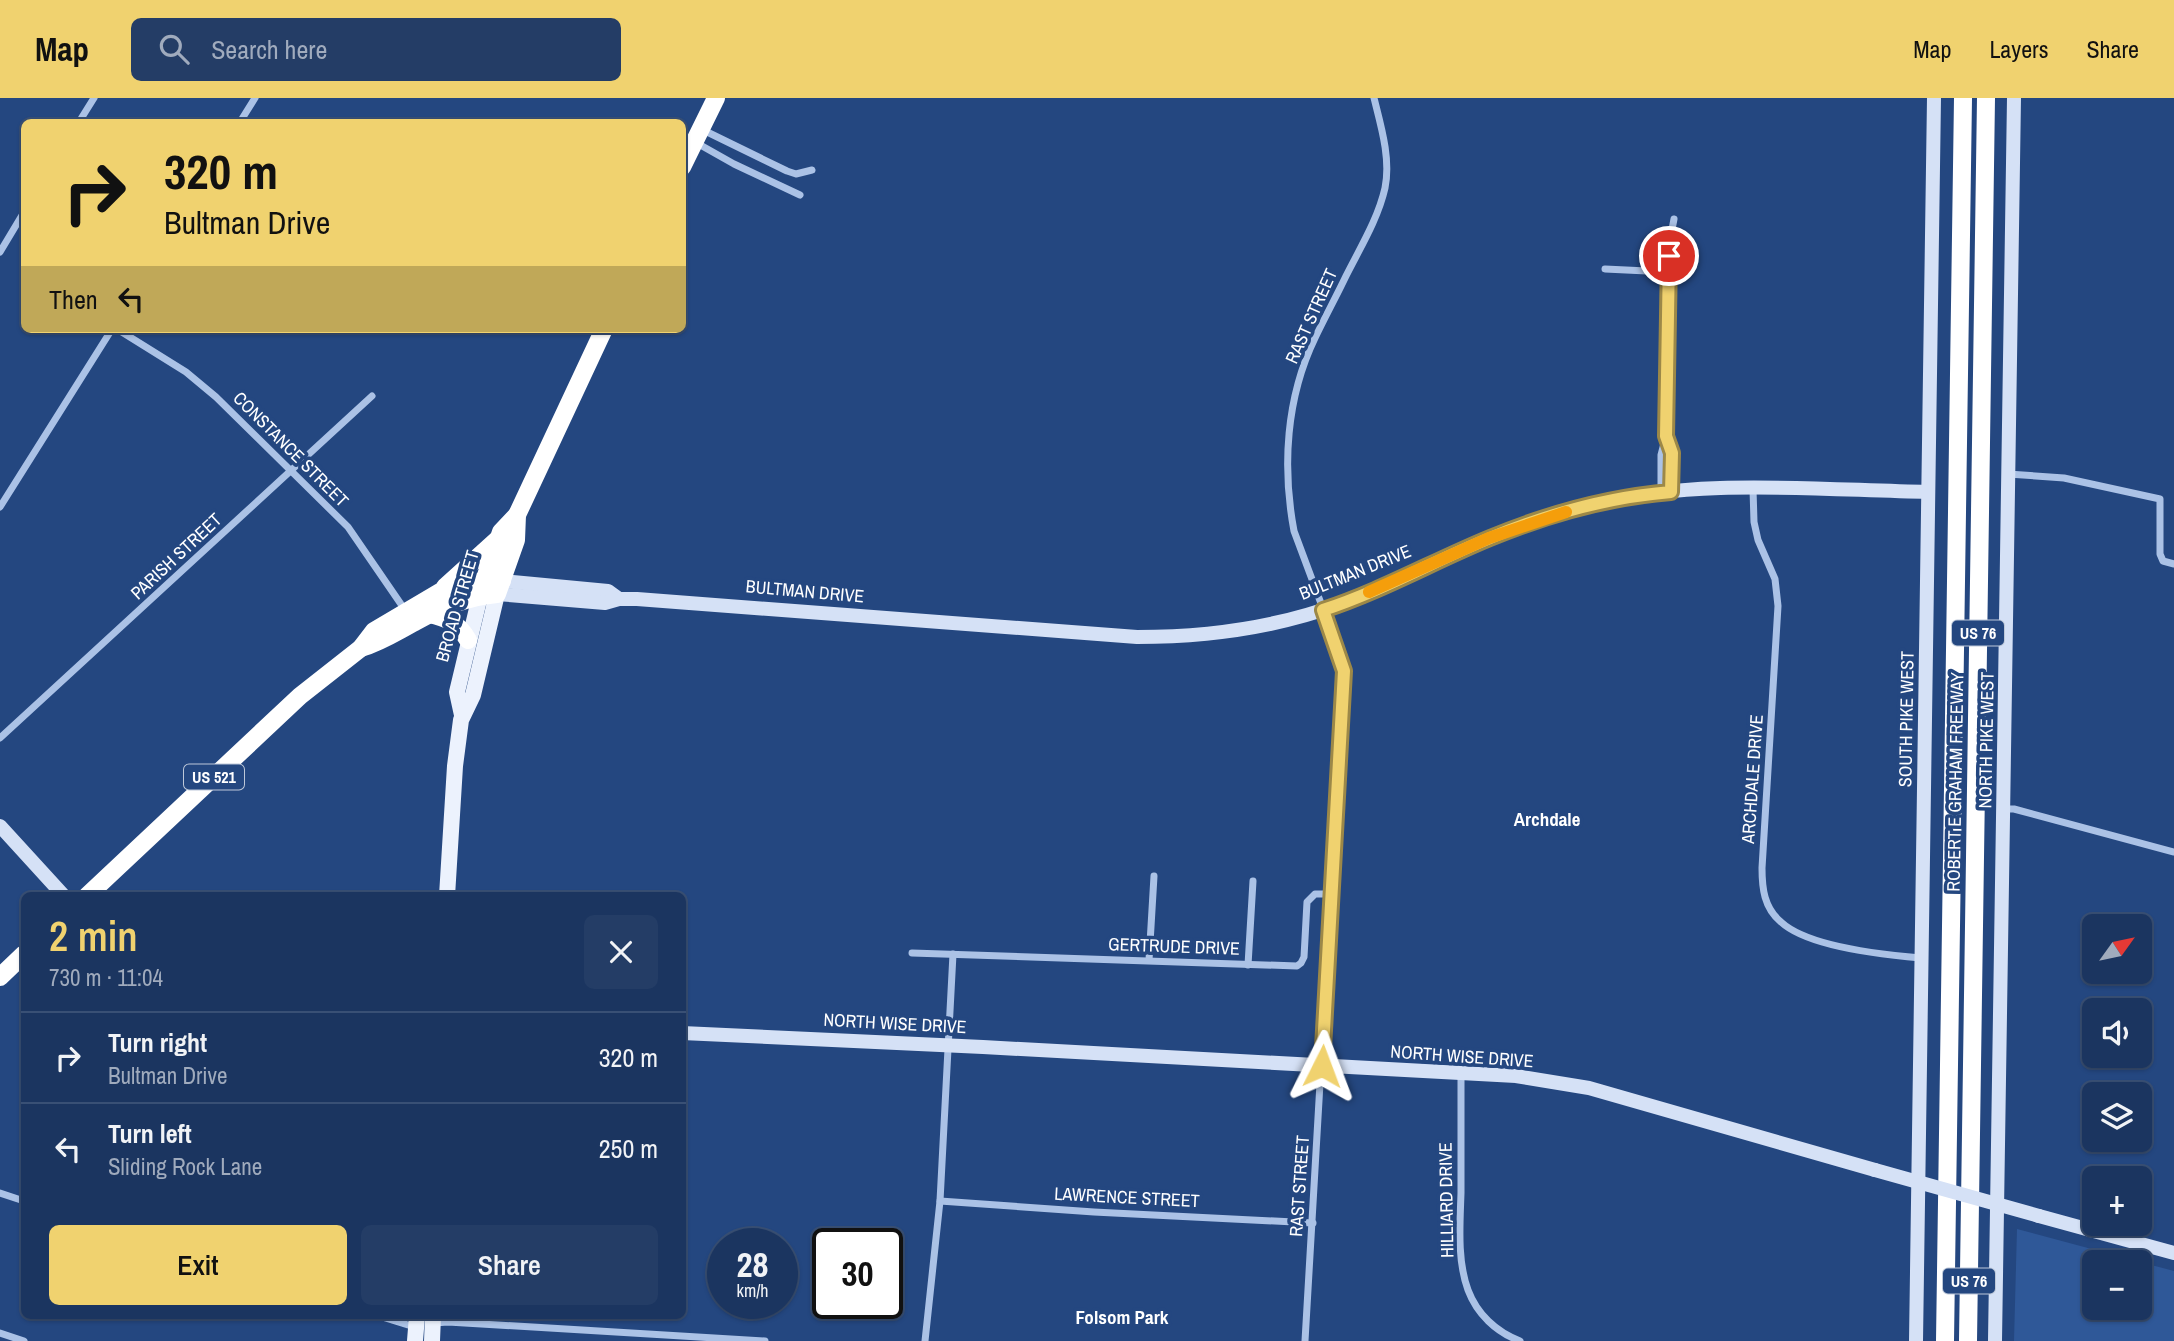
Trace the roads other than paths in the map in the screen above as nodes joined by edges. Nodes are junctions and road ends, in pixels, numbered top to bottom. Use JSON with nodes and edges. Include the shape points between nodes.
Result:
{"nodes":[{"id":1,"x":94,"y":98,"type":"edge"},
{"id":2,"x":256,"y":98,"type":"edge"},
{"id":3,"x":716,"y":98,"type":"edge"},
{"id":4,"x":1374,"y":98,"type":"edge"},
{"id":5,"x":1934,"y":98,"type":"edge"},
{"id":6,"x":1963,"y":98,"type":"edge"},
{"id":7,"x":1986,"y":98,"type":"edge"},
{"id":8,"x":2014,"y":98,"type":"edge"},
{"id":9,"x":81,"y":119,"type":"edge"},
{"id":10,"x":242,"y":119,"type":"edge"},
{"id":11,"x":698,"y":135,"type":"junction"},
{"id":12,"x":686,"y":159,"type":"edge"},
{"id":13,"x":811,"y":170,"type":"dead end"},
{"id":14,"x":800,"y":195,"type":"dead end"},
{"id":15,"x":21,"y":217,"type":"edge"},
{"id":16,"x":1674,"y":219,"type":"dead end"},
{"id":17,"x":0,"y":252,"type":"edge"},
{"id":18,"x":1605,"y":269,"type":"dead end"},
{"id":19,"x":1668,"y":272,"type":"junction"},
{"id":20,"x":112,"y":333,"type":"edge"},
{"id":21,"x":121,"y":333,"type":"edge"},
{"id":22,"x":602,"y":333,"type":"edge"},
{"id":23,"x":372,"y":396,"type":"dead end"},
{"id":24,"x":291,"y":471,"type":"junction"},
{"id":25,"x":2007,"y":474,"type":"junction"},
{"id":26,"x":1753,"y":489,"type":"junction"},
{"id":27,"x":1666,"y":492,"type":"junction"},
{"id":28,"x":1928,"y":492,"type":"junction"},
{"id":29,"x":0,"y":507,"type":"edge"},
{"id":30,"x":517,"y":515,"type":"junction"},
{"id":31,"x":499,"y":538,"type":"junction"},
{"id":32,"x":2174,"y":564,"type":"edge"},
{"id":33,"x":491,"y":588,"type":"junction"},
{"id":34,"x":440,"y":592,"type":"junction"},
{"id":35,"x":1323,"y":610,"type":"junction"},
{"id":36,"x":416,"y":616,"type":"junction"},
{"id":37,"x":468,"y":640,"type":"junction"},
{"id":38,"x":462,"y":715,"type":"junction"},
{"id":39,"x":0,"y":738,"type":"edge"},
{"id":40,"x":2003,"y":809,"type":"junction"},
{"id":41,"x":0,"y":826,"type":"edge"},
{"id":42,"x":2174,"y":852,"type":"edge"},
{"id":43,"x":1154,"y":876,"type":"dead end"},
{"id":44,"x":1253,"y":881,"type":"dead end"},
{"id":45,"x":60,"y":892,"type":"edge"},
{"id":46,"x":91,"y":892,"type":"edge"},
{"id":47,"x":447,"y":892,"type":"edge"},
{"id":48,"x":1332,"y":894,"type":"junction"},
{"id":49,"x":912,"y":953,"type":"dead end"},
{"id":50,"x":953,"y":954,"type":"junction"},
{"id":51,"x":21,"y":957,"type":"edge"},
{"id":52,"x":1922,"y":958,"type":"junction"},
{"id":53,"x":1149,"y":960,"type":"junction"},
{"id":54,"x":1248,"y":965,"type":"junction"},
{"id":55,"x":0,"y":977,"type":"edge"},
{"id":56,"x":686,"y":1033,"type":"edge"},
{"id":57,"x":949,"y":1045,"type":"junction"},
{"id":58,"x":1322,"y":1066,"type":"junction"},
{"id":59,"x":1461,"y":1074,"type":"junction"},
{"id":60,"x":0,"y":1193,"type":"edge"},
{"id":61,"x":21,"y":1200,"type":"edge"},
{"id":62,"x":940,"y":1201,"type":"junction"},
{"id":63,"x":1313,"y":1223,"type":"junction"},
{"id":64,"x":2174,"y":1253,"type":"edge"},
{"id":65,"x":389,"y":1319,"type":"edge"},
{"id":66,"x":423,"y":1324,"type":"edge"},
{"id":67,"x":0,"y":1333,"type":"edge"},
{"id":68,"x":24,"y":1341,"type":"edge"},
{"id":69,"x":432,"y":1341,"type":"edge"},
{"id":70,"x":765,"y":1341,"type":"edge"},
{"id":71,"x":925,"y":1341,"type":"edge"},
{"id":72,"x":1305,"y":1341,"type":"edge"},
{"id":73,"x":1520,"y":1341,"type":"edge"},
{"id":74,"x":1916,"y":1341,"type":"edge"},
{"id":75,"x":1945,"y":1341,"type":"edge"},
{"id":76,"x":1968,"y":1341,"type":"edge"},
{"id":77,"x":1995,"y":1341,"type":"edge"}],
"edges":[{"from":1,"to":9,"type":"street"},
{"from":2,"to":10,"type":"street"},
{"from":3,"to":11,"type":"highway"},
{"from":4,"to":35,"type":"street","name":"RAST STREET","via":[[1385,149],[1385,187],[1314,340],[1287,445],[1290,513]]},
{"from":5,"to":28,"type":"street","name":"SOUTH PIKE WEST"},
{"from":6,"to":75,"type":"highway","name":"ROBERT E GRAHAM FREEWAY","number":"US 76"},
{"from":7,"to":76,"type":"highway","name":"ROBERT E GRAHAM FREEWAY","number":"US 76"},
{"from":8,"to":25,"type":"street","name":"NORTH PIKE WEST"},
{"from":11,"to":12,"type":"highway"},
{"from":11,"to":13,"type":"street","via":[[796,174]]},
{"from":11,"to":14,"type":"street","via":[[734,164]]},
{"from":15,"to":17,"type":"street"},
{"from":16,"to":19,"type":"street"},
{"from":18,"to":19,"type":"street"},
{"from":19,"to":27,"type":"street","via":[[1666,436],[1661,455]]},
{"from":20,"to":29,"type":"street"},
{"from":21,"to":24,"type":"street","name":"CONSTANCE STREET","via":[[199,381]]},
{"from":22,"to":30,"type":"highway","name":"BROAD STREET","number":"US 521"},
{"from":23,"to":24,"type":"street","name":"PARISH STREET"},
{"from":24,"to":36,"type":"street","name":"CONSTANCE STREET","via":[[354,533]]},
{"from":24,"to":39,"type":"street","name":"PARISH STREET"},
{"from":25,"to":32,"type":"street","via":[[2064,478],[2160,499],[2160,554],[2163,561]]},
{"from":25,"to":40,"type":"street","name":"NORTH PIKE WEST"},
{"from":26,"to":27,"type":"street","name":"BULTMAN DRIVE"},
{"from":26,"to":28,"type":"street","name":"BULTMAN DRIVE"},
{"from":26,"to":52,"type":"street","name":"ARCHDALE DRIVE","via":[[1754,522],[1775,579],[1778,606],[1762,868],[1765,898],[1780,922],[1802,934],[1877,954]]},
{"from":27,"to":35,"type":"street","name":"BULTMAN DRIVE","via":[[1588,506],[1520,526]]},
{"from":28,"to":52,"type":"street","name":"SOUTH PIKE WEST"},
{"from":30,"to":31,"type":"highway","name":"BROAD STREET","number":"US 521"},
{"from":30,"to":33,"type":"highway","name":"BROAD STREET","number":"US 521","via":[[516,540]]},
{"from":31,"to":33,"type":"highway","name":"BROAD STREET"},
{"from":31,"to":34,"type":"highway","number":"US 521"},
{"from":33,"to":34,"type":"highway","name":"BULTMAN DRIVE"},
{"from":33,"to":35,"type":"street","name":"BULTMAN DRIVE","via":[[608,591],[619,599],[1137,637],[1213,634]]},
{"from":33,"to":36,"type":"highway","name":"BULTMAN DRIVE","number":"US 521"},
{"from":33,"to":37,"type":"main road","name":"BROAD STREET"},
{"from":33,"to":38,"type":"main road","name":"BROAD STREET","via":[[473,695]]},
{"from":34,"to":36,"type":"highway","name":"BULTMAN DRIVE","number":"US 521"},
{"from":35,"to":48,"type":"street","name":"RAST STREET","via":[[1344,671]]},
{"from":36,"to":37,"type":"highway","via":[[450,620]]},
{"from":36,"to":46,"type":"highway","name":"BULTMAN DRIVE","number":"US 521","via":[[381,642],[361,648],[291,705]]},
{"from":37,"to":38,"type":"main road","name":"BROAD STREET","via":[[457,692]]},
{"from":38,"to":47,"type":"main road","name":"BROAD STREET"},
{"from":40,"to":42,"type":"street"},
{"from":40,"to":77,"type":"street","name":"NORTH PIKE WEST"},
{"from":41,"to":45,"type":"street"},
{"from":43,"to":53,"type":"street"},
{"from":44,"to":54,"type":"street"},
{"from":48,"to":54,"type":"street","name":"GERTRUDE DRIVE","via":[[1315,894],[1307,902],[1301,963],[1291,967]]},
{"from":48,"to":58,"type":"street","name":"RAST STREET"},
{"from":49,"to":50,"type":"street","name":"GERTRUDE DRIVE"},
{"from":50,"to":53,"type":"street","name":"GERTRUDE DRIVE"},
{"from":50,"to":57,"type":"street"},
{"from":51,"to":55,"type":"highway"},
{"from":52,"to":74,"type":"street","name":"SOUTH PIKE WEST"},
{"from":53,"to":54,"type":"street","name":"GERTRUDE DRIVE"},
{"from":56,"to":57,"type":"street","name":"NORTH WISE DRIVE"},
{"from":57,"to":58,"type":"street","name":"NORTH WISE DRIVE"},
{"from":57,"to":62,"type":"street"},
{"from":58,"to":59,"type":"street","name":"NORTH WISE DRIVE"},
{"from":58,"to":63,"type":"street","name":"RAST STREET"},
{"from":59,"to":64,"type":"street","name":"NORTH WISE DRIVE","bridge":true,"via":[[1516,1076],[1589,1088]]},
{"from":59,"to":73,"type":"street","name":"HILLIARD DRIVE","via":[[1460,1249],[1465,1279],[1480,1312]]},
{"from":60,"to":61,"type":"street"},
{"from":62,"to":63,"type":"street","name":"LAWRENCE STREET"},
{"from":62,"to":71,"type":"street"},
{"from":63,"to":72,"type":"street","name":"RAST STREET"},
{"from":65,"to":66,"type":"street"},
{"from":66,"to":69,"type":"main road"},
{"from":66,"to":70,"type":"street"},
{"from":67,"to":68,"type":"street"}]}
